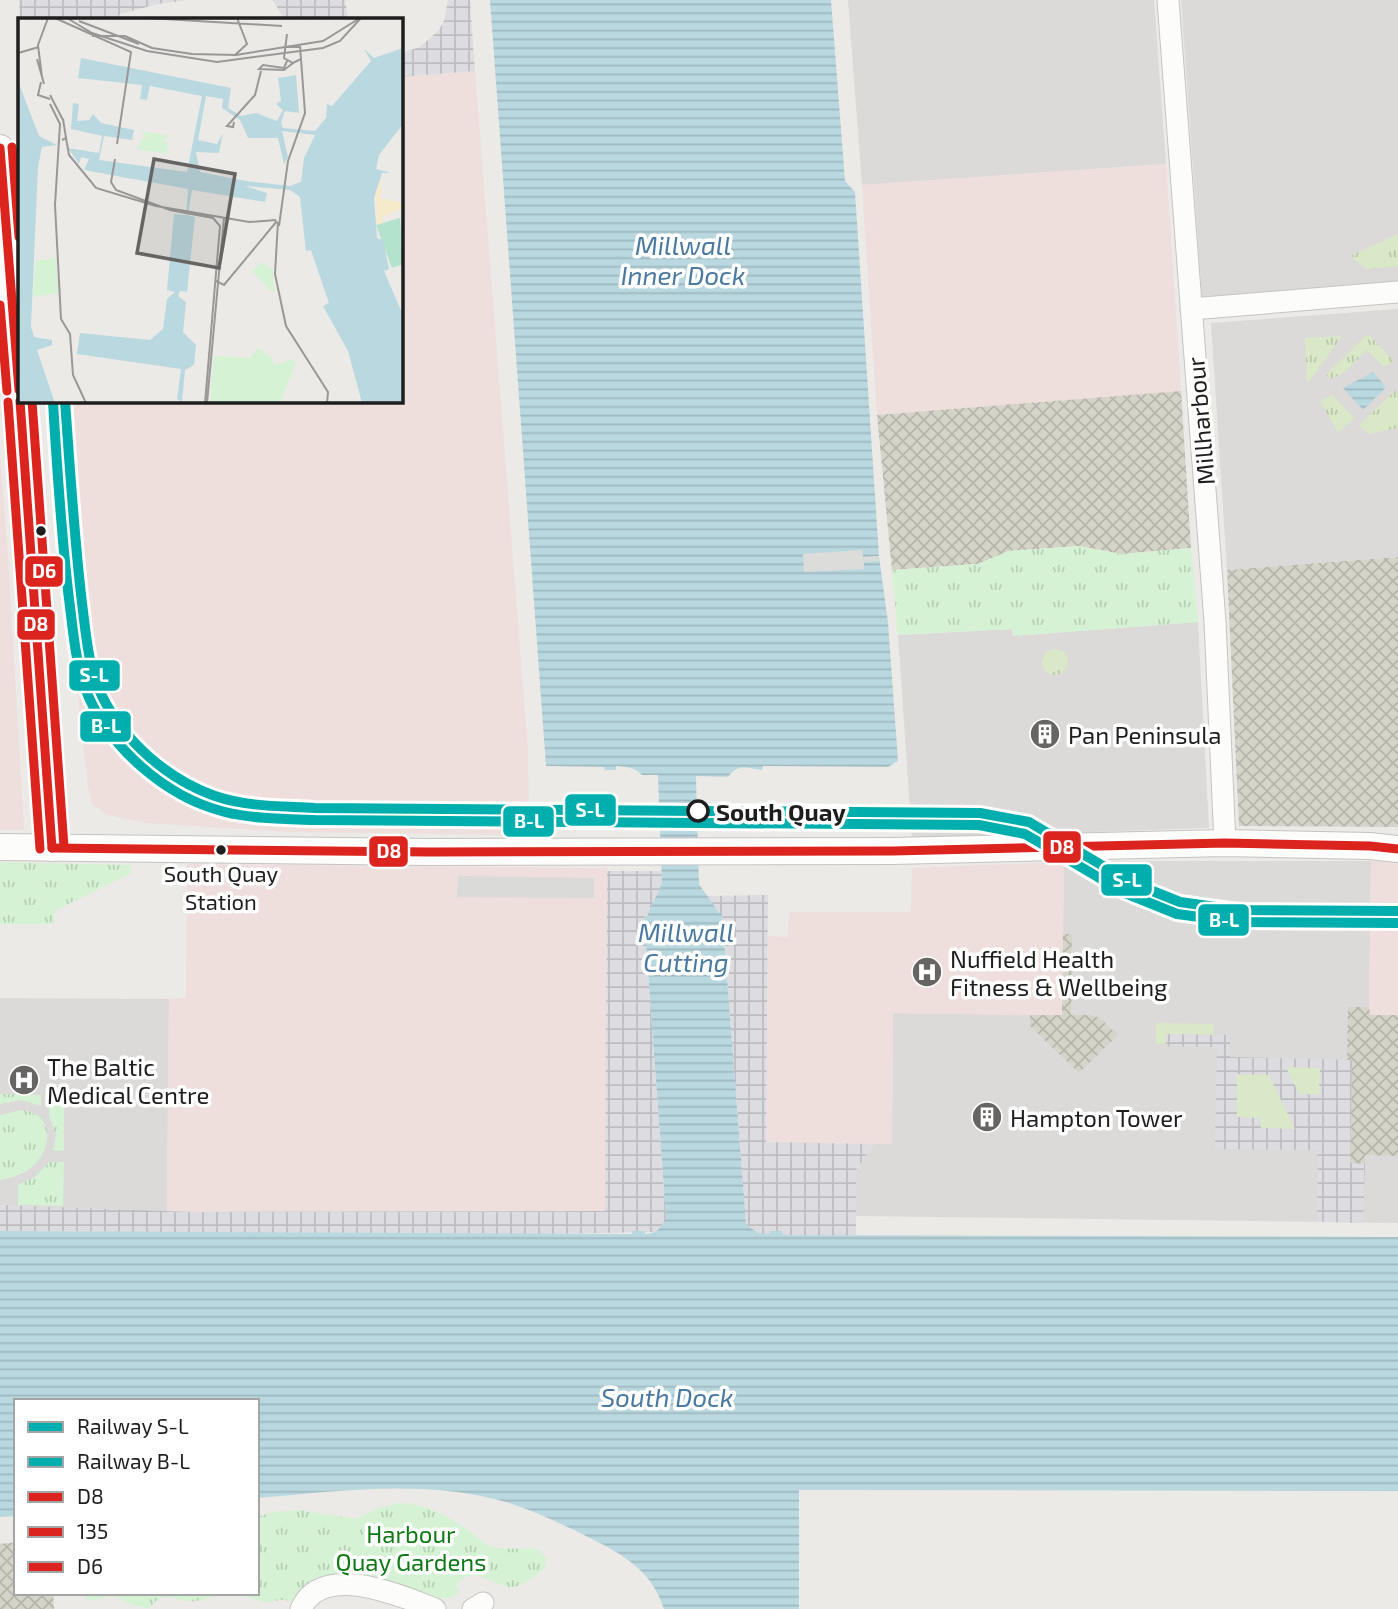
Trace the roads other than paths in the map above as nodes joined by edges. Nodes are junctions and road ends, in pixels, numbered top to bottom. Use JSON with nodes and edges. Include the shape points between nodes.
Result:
{"nodes":[{"id":1,"x":1168,"y":0,"type":"edge"},
{"id":2,"x":0,"y":148,"type":"edge"},
{"id":3,"x":1398,"y":292,"type":"edge"},
{"id":4,"x":1191,"y":309,"type":"junction"},
{"id":5,"x":18,"y":377,"type":"edge"},
{"id":6,"x":20,"y":402,"type":"edge"},
{"id":7,"x":1225,"y":842,"type":"junction"},
{"id":8,"x":0,"y":847,"type":"edge"},
{"id":9,"x":52,"y":848,"type":"junction"},
{"id":10,"x":1398,"y":849,"type":"edge"},
{"id":11,"x":301,"y":1609,"type":"edge"},
{"id":12,"x":435,"y":1609,"type":"edge"}],
"edges":[{"from":1,"to":4,"type":"street","name":"Millharbour"},
{"from":2,"to":5,"type":"street"},
{"from":3,"to":4,"type":"street"},
{"from":4,"to":7,"type":"street","name":"Millharbour","via":[[1215,622]]},
{"from":6,"to":9,"type":"street"},
{"from":7,"to":9,"type":"street","via":[[893,851]]},
{"from":7,"to":10,"type":"street"},
{"from":8,"to":9,"type":"street"},
{"from":11,"to":12,"type":"street","via":[[316,1593],[348,1585],[373,1587]]}]}
